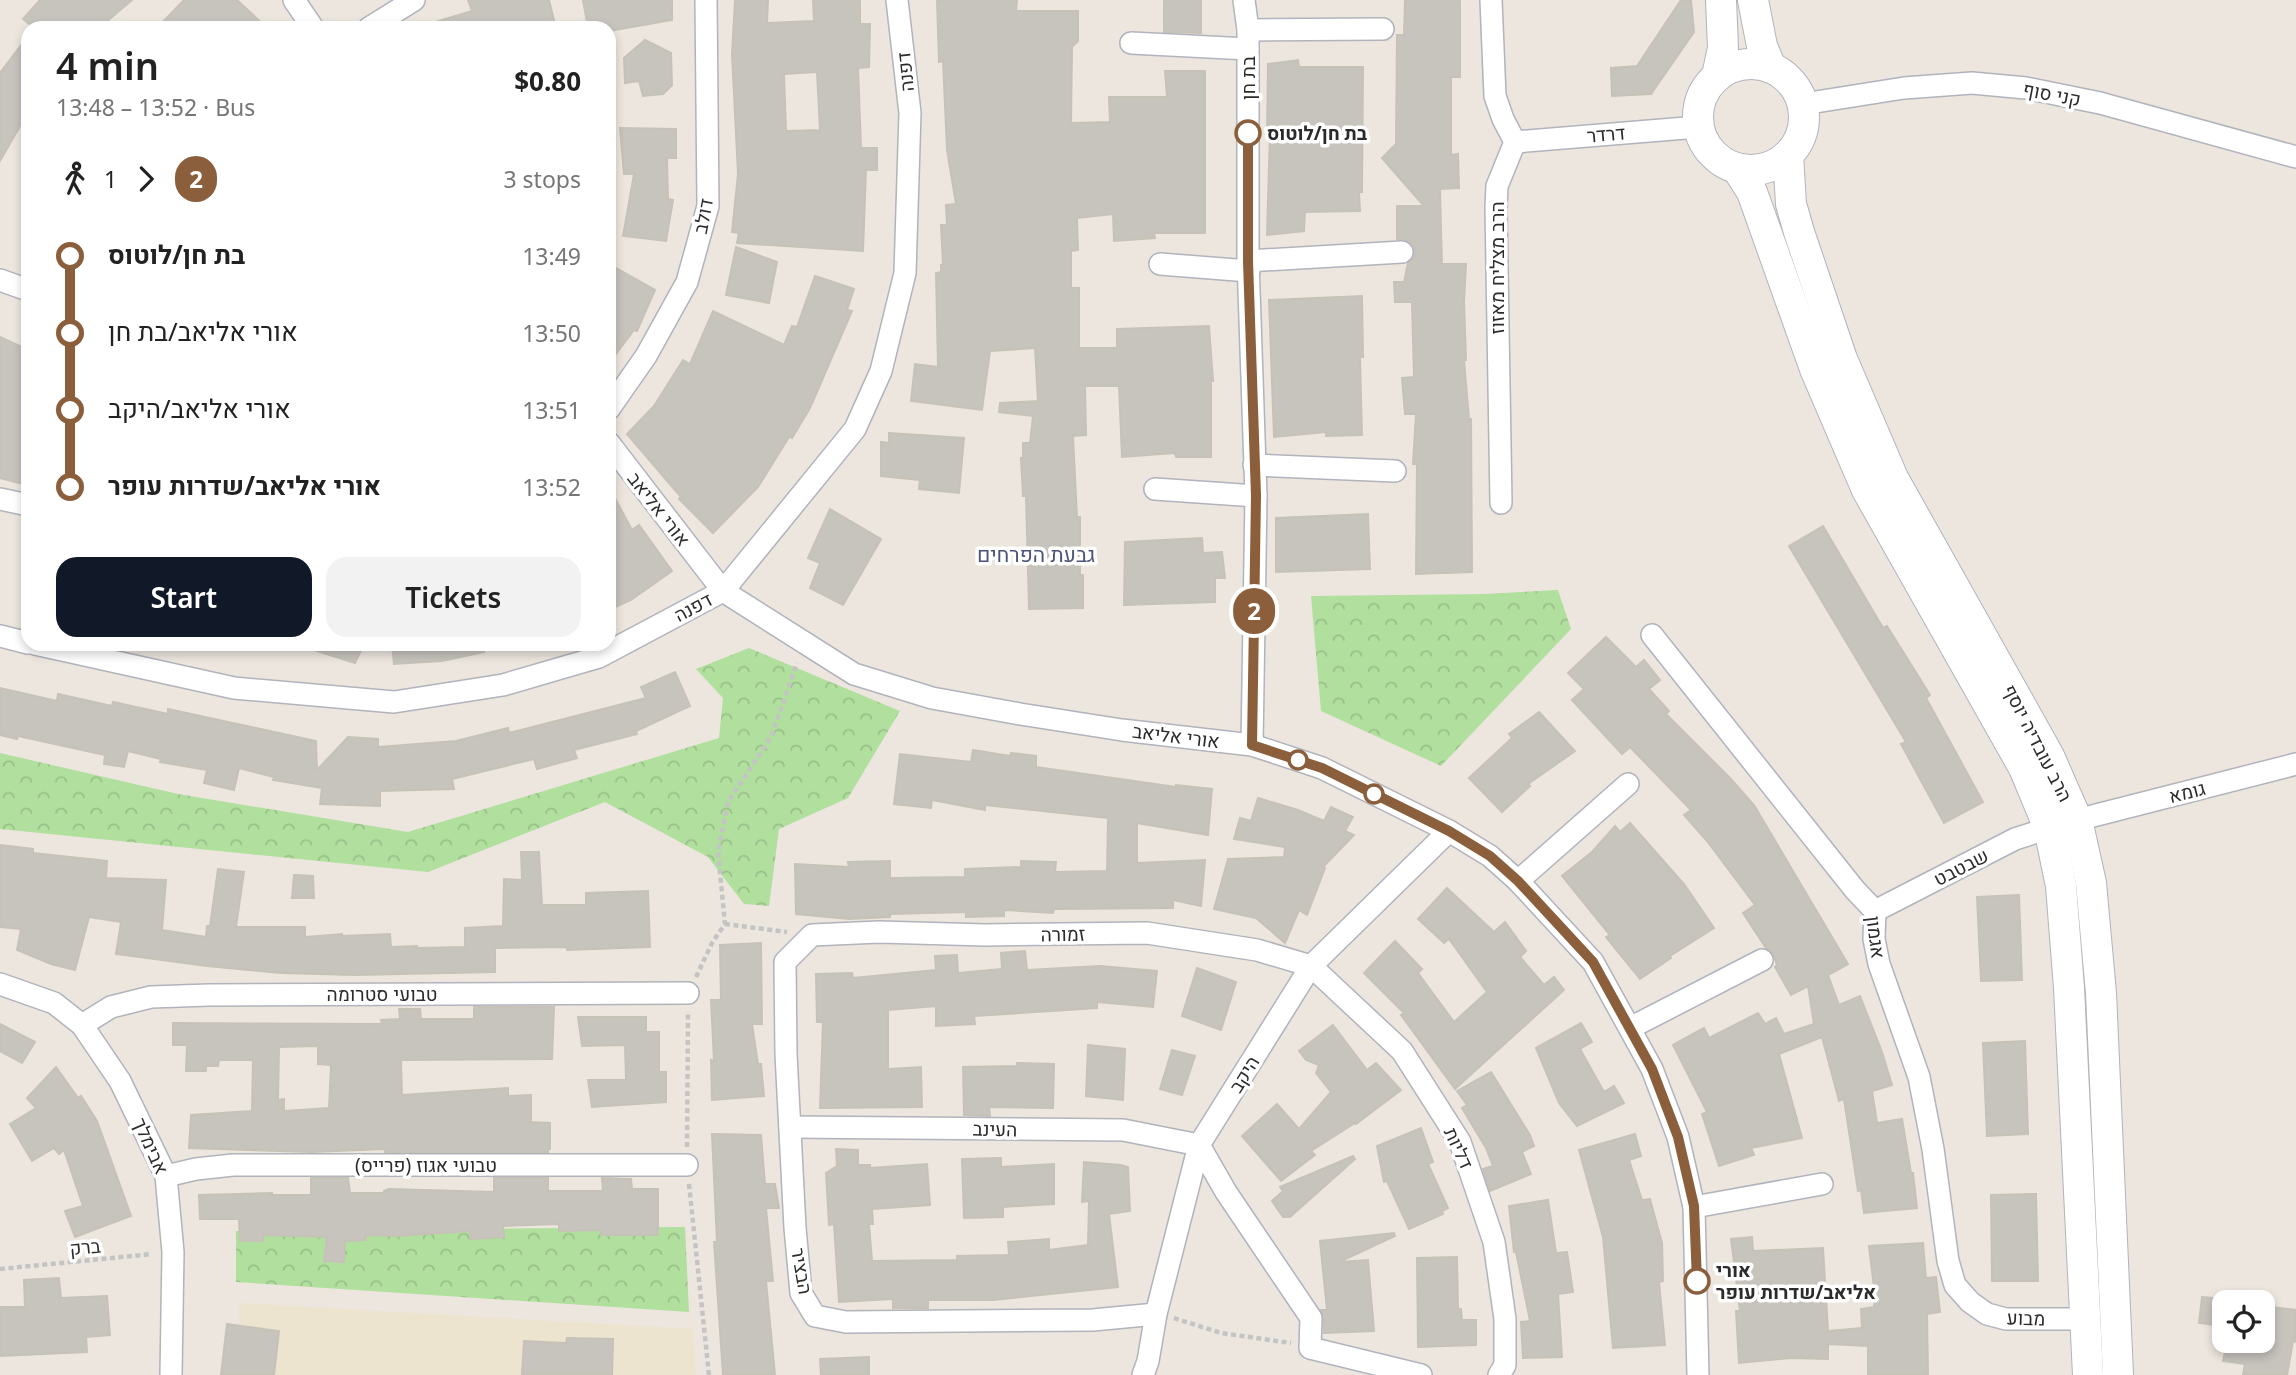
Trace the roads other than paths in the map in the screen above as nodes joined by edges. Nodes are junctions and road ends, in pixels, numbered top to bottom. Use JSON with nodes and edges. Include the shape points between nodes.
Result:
{"nodes":[{"id":1,"x":294,"y":0,"type":"edge"},
{"id":2,"x":414,"y":0,"type":"edge"},
{"id":3,"x":706,"y":0,"type":"edge"},
{"id":4,"x":897,"y":0,"type":"edge"},
{"id":5,"x":1244,"y":0,"type":"edge"},
{"id":6,"x":1491,"y":0,"type":"edge"},
{"id":7,"x":1721,"y":0,"type":"edge"},
{"id":8,"x":1753,"y":0,"type":"edge"},
{"id":9,"x":308,"y":21,"type":"edge"},
{"id":10,"x":380,"y":21,"type":"edge"},
{"id":11,"x":1383,"y":29,"type":"dead end"},
{"id":12,"x":1248,"y":40,"type":"junction"},
{"id":13,"x":1131,"y":43,"type":"dead end"},
{"id":14,"x":1771,"y":68,"type":"junction"},
{"id":15,"x":1717,"y":76,"type":"junction"},
{"id":16,"x":1802,"y":104,"type":"junction"},
{"id":17,"x":1698,"y":127,"type":"junction"},
{"id":18,"x":1515,"y":142,"type":"junction"},
{"id":19,"x":1788,"y":155,"type":"junction"},
{"id":20,"x":2296,"y":157,"type":"edge"},
{"id":21,"x":1738,"y":170,"type":"junction"},
{"id":22,"x":1402,"y":252,"type":"dead end"},
{"id":23,"x":1160,"y":264,"type":"dead end"},
{"id":24,"x":1248,"y":266,"type":"junction"},
{"id":25,"x":0,"y":280,"type":"edge"},
{"id":26,"x":21,"y":288,"type":"edge"},
{"id":27,"x":616,"y":399,"type":"edge"},
{"id":28,"x":616,"y":452,"type":"edge"},
{"id":29,"x":1254,"y":466,"type":"junction"},
{"id":30,"x":1395,"y":471,"type":"dead end"},
{"id":31,"x":1155,"y":489,"type":"dead end"},
{"id":32,"x":1256,"y":496,"type":"junction"},
{"id":33,"x":0,"y":499,"type":"edge"},
{"id":34,"x":1501,"y":503,"type":"dead end"},
{"id":35,"x":21,"y":504,"type":"edge"},
{"id":36,"x":723,"y":591,"type":"junction"},
{"id":37,"x":1653,"y":635,"type":"dead end"},
{"id":38,"x":0,"y":636,"type":"edge"},
{"id":39,"x":21,"y":640,"type":"edge"},
{"id":40,"x":616,"y":648,"type":"edge"},
{"id":41,"x":67,"y":651,"type":"edge"},
{"id":42,"x":610,"y":651,"type":"edge"},
{"id":43,"x":1252,"y":745,"type":"junction"},
{"id":44,"x":2296,"y":764,"type":"edge"},
{"id":45,"x":1628,"y":784,"type":"dead end"},
{"id":46,"x":2077,"y":820,"type":"junction"},
{"id":47,"x":2049,"y":828,"type":"junction"},
{"id":48,"x":1449,"y":831,"type":"junction"},
{"id":49,"x":1518,"y":881,"type":"junction"},
{"id":50,"x":1875,"y":911,"type":"junction"},
{"id":51,"x":812,"y":935,"type":"joint"},
{"id":52,"x":1762,"y":960,"type":"dead end"},
{"id":53,"x":1311,"y":966,"type":"junction"},
{"id":54,"x":0,"y":984,"type":"edge"},
{"id":55,"x":688,"y":993,"type":"road end"},
{"id":56,"x":82,"y":1025,"type":"junction"},
{"id":57,"x":1630,"y":1028,"type":"junction"},
{"id":58,"x":790,"y":1127,"type":"junction"},
{"id":59,"x":1199,"y":1145,"type":"junction"},
{"id":60,"x":687,"y":1165,"type":"road end"},
{"id":61,"x":166,"y":1176,"type":"junction"},
{"id":62,"x":1822,"y":1184,"type":"dead end"},
{"id":63,"x":1694,"y":1206,"type":"junction"},
{"id":64,"x":1970,"y":1302,"type":"joint"},
{"id":65,"x":1156,"y":1314,"type":"junction"},
{"id":66,"x":2085,"y":1318,"type":"junction"},
{"id":67,"x":171,"y":1375,"type":"edge"},
{"id":68,"x":1143,"y":1375,"type":"edge"},
{"id":69,"x":1421,"y":1375,"type":"edge"},
{"id":70,"x":1499,"y":1375,"type":"edge"},
{"id":71,"x":1698,"y":1375,"type":"edge"},
{"id":72,"x":2088,"y":1375,"type":"edge"},
{"id":73,"x":2118,"y":1375,"type":"edge"}],
"edges":[{"from":1,"to":9,"type":"street"},
{"from":2,"to":10,"type":"street"},
{"from":3,"to":27,"type":"street","name":"דולב","via":[[708,206],[687,282]]},
{"from":4,"to":36,"type":"street","name":"דפנה","via":[[910,113],[905,273],[881,371],[855,429]]},
{"from":5,"to":12,"type":"street","name":"בת חן"},
{"from":6,"to":18,"type":"street","via":[[1495,96]]},
{"from":7,"to":15,"type":"street","via":[[1723,48]]},
{"from":8,"to":14,"type":"street"},
{"from":11,"to":12,"type":"street"},
{"from":12,"to":13,"type":"street"},
{"from":12,"to":24,"type":"street","name":"בת חן"},
{"from":14,"to":15,"type":"street","via":[[1750,63]]},
{"from":14,"to":16,"type":"street","via":[[1795,88]]},
{"from":15,"to":17,"type":"street","via":[[1698,105]]},
{"from":16,"to":19,"type":"street","via":[[1804,125]]},
{"from":16,"to":20,"type":"street","name":"קני סוף","via":[[1972,83],[2026,88],[2100,103]]},
{"from":17,"to":18,"type":"street","name":"דרדר"},
{"from":17,"to":21,"type":"street","via":[[1715,158]]},
{"from":18,"to":34,"type":"street","name":"הרב מצליח מאזוז","via":[[1497,186],[1496,208]]},
{"from":19,"to":21,"type":"street","via":[[1776,165]]},
{"from":19,"to":46,"type":"street","name":"הרב עובדיה יוסף","via":[[1798,232],[1842,359],[1893,478],[2049,755]]},
{"from":21,"to":47,"type":"street","name":"הרב עובדיה יוסף","via":[[1752,192],[1815,369],[1867,490],[2024,768]]},
{"from":22,"to":24,"type":"street"},
{"from":23,"to":24,"type":"street"},
{"from":24,"to":29,"type":"street","name":"בת חן"},
{"from":25,"to":26,"type":"street"},
{"from":28,"to":36,"type":"street","name":"אורי אליאב"},
{"from":29,"to":30,"type":"street"},
{"from":29,"to":32,"type":"street","name":"בת חן"},
{"from":31,"to":32,"type":"street"},
{"from":32,"to":43,"type":"street","name":"בת חן"},
{"from":33,"to":35,"type":"street"},
{"from":36,"to":40,"type":"street","name":"דפנה"},
{"from":36,"to":43,"type":"street","name":"אורי אליאב","via":[[854,674],[932,698],[1122,730]]},
{"from":37,"to":50,"type":"street","name":"אגמון"},
{"from":38,"to":39,"type":"street"},
{"from":41,"to":42,"type":"street","name":"דפנה","via":[[234,688],[394,702],[503,685]]},
{"from":43,"to":48,"type":"street","name":"אורי אליאב","via":[[1322,768]]},
{"from":44,"to":46,"type":"street","name":"גומא"},
{"from":45,"to":49,"type":"street"},
{"from":46,"to":73,"type":"street","name":"הרב עובדיה יוסף","via":[[2091,883],[2101,993]]},
{"from":47,"to":50,"type":"street","name":"שבטבט","via":[[2015,839]]},
{"from":47,"to":66,"type":"street","name":"הרב עובדיה יוסף","via":[[2061,886],[2069,988]]},
{"from":48,"to":49,"type":"street","name":"אורי אליאב","via":[[1490,856]]},
{"from":48,"to":53,"type":"street","name":"היקב"},
{"from":49,"to":57,"type":"street","name":"אורי אליאב","via":[[1593,962]]},
{"from":50,"to":64,"type":"street","name":"אגמון","via":[[1879,964],[1919,1077],[1948,1261],[1955,1285]]},
{"from":51,"to":53,"type":"street","name":"זמורה","via":[[1147,933],[1257,950]]},
{"from":51,"to":58,"type":"street","name":"הבציר","via":[[785,962]]},
{"from":52,"to":57,"type":"street"},
{"from":53,"to":59,"type":"street","name":"היקב"},
{"from":53,"to":70,"type":"street","name":"דליות","via":[[1402,1051],[1460,1142],[1494,1242],[1505,1319],[1505,1365]]},
{"from":54,"to":56,"type":"street","name":"אבימלך","via":[[54,1003]]},
{"from":55,"to":56,"type":"street","name":"טבועי סטרומה","via":[[151,997],[111,1007]]},
{"from":56,"to":61,"type":"street","name":"אבימלך","via":[[121,1082]]},
{"from":57,"to":63,"type":"street","name":"אורי אליאב","via":[[1652,1069],[1678,1137]]},
{"from":58,"to":59,"type":"street","name":"העינב","via":[[1123,1130]]},
{"from":58,"to":65,"type":"street","name":"הבציר","via":[[801,1293],[815,1316],[859,1322],[1093,1320]]},
{"from":59,"to":65,"type":"street","name":"היקב"},
{"from":59,"to":69,"type":"street","via":[[1311,1318],[1310,1348]]},
{"from":60,"to":61,"type":"street","name":"טבועי אגוז (פרייס)","via":[[233,1165]]},
{"from":61,"to":67,"type":"street","name":"אבימלך","via":[[173,1252]]},
{"from":62,"to":63,"type":"street"},
{"from":63,"to":71,"type":"street","name":"אורי אליאב"},
{"from":64,"to":66,"type":"street","name":"מבוע","via":[[1987,1314],[2006,1319]]},
{"from":65,"to":68,"type":"street","name":"היקב"},
{"from":66,"to":72,"type":"street","name":"הרב עובדיה יוסף"}]}
